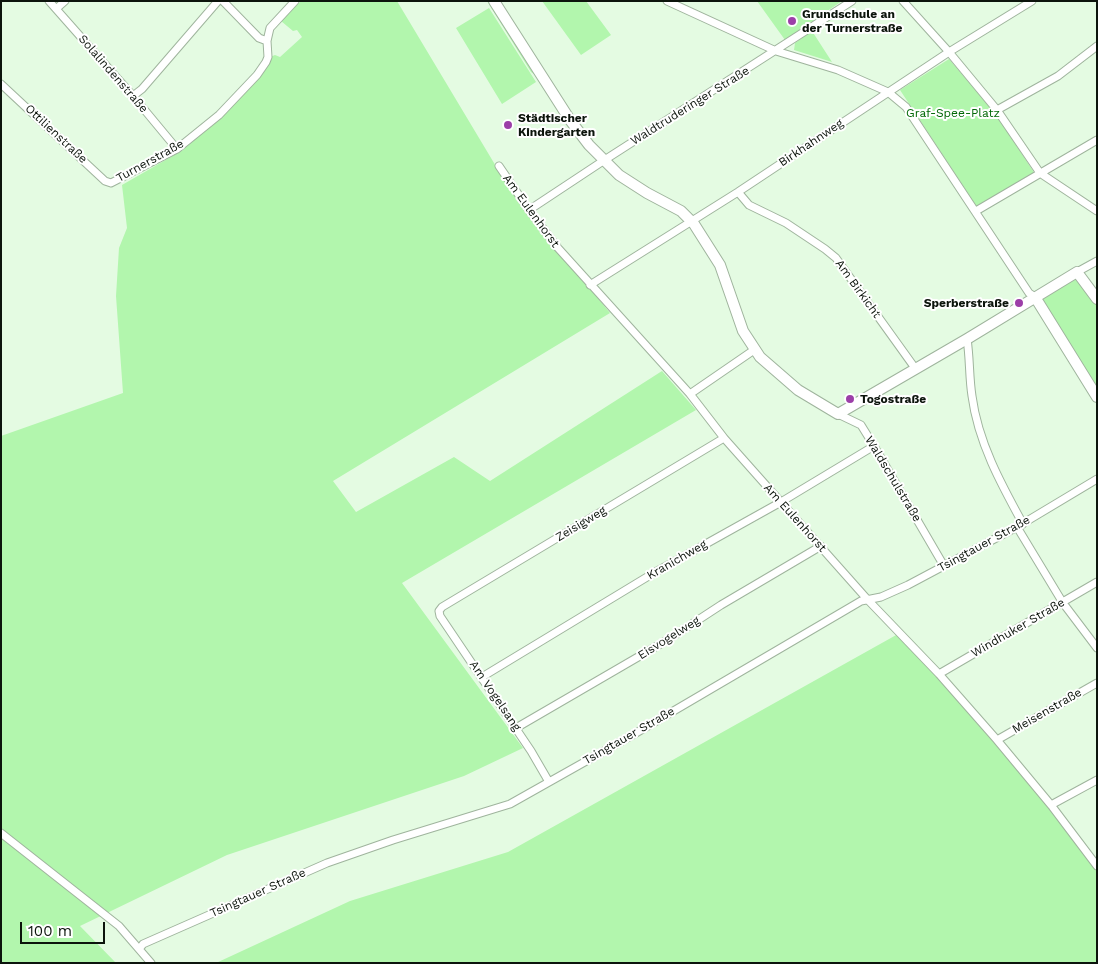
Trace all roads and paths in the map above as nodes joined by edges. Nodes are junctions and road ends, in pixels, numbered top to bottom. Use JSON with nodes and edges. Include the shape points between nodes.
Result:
{"nodes":[{"id":1,"x":49,"y":1,"type":"edge"},
{"id":2,"x":65,"y":1,"type":"edge"},
{"id":3,"x":218,"y":1,"type":"edge"},
{"id":4,"x":223,"y":1,"type":"edge"},
{"id":5,"x":295,"y":1,"type":"edge"},
{"id":6,"x":494,"y":1,"type":"edge"},
{"id":7,"x":667,"y":1,"type":"edge"},
{"id":8,"x":852,"y":1,"type":"edge"},
{"id":9,"x":903,"y":1,"type":"edge"},
{"id":10,"x":1032,"y":1,"type":"edge"},
{"id":11,"x":56,"y":9,"type":"junction"},
{"id":12,"x":267,"y":41,"type":"junction"},
{"id":13,"x":1097,"y":46,"type":"edge"},
{"id":14,"x":776,"y":51,"type":"junction"},
{"id":15,"x":949,"y":52,"type":"junction"},
{"id":16,"x":1,"y":84,"type":"edge"},
{"id":17,"x":888,"y":92,"type":"junction"},
{"id":18,"x":133,"y":96,"type":"junction"},
{"id":19,"x":997,"y":110,"type":"junction"},
{"id":20,"x":1097,"y":140,"type":"edge"},
{"id":21,"x":177,"y":149,"type":"junction"},
{"id":22,"x":603,"y":161,"type":"junction"},
{"id":23,"x":499,"y":166,"type":"dead end"},
{"id":24,"x":1040,"y":173,"type":"junction"},
{"id":25,"x":111,"y":183,"type":"joint"},
{"id":26,"x":738,"y":192,"type":"junction"},
{"id":27,"x":529,"y":210,"type":"junction"},
{"id":28,"x":976,"y":211,"type":"junction"},
{"id":29,"x":1097,"y":211,"type":"edge"},
{"id":30,"x":691,"y":220,"type":"junction"},
{"id":31,"x":1097,"y":261,"type":"edge"},
{"id":32,"x":1077,"y":272,"type":"junction"},
{"id":33,"x":590,"y":285,"type":"junction"},
{"id":34,"x":1035,"y":298,"type":"junction"},
{"id":35,"x":1097,"y":299,"type":"edge"},
{"id":36,"x":967,"y":339,"type":"junction"},
{"id":37,"x":754,"y":350,"type":"junction"},
{"id":38,"x":915,"y":368,"type":"junction"},
{"id":39,"x":690,"y":394,"type":"junction"},
{"id":40,"x":1097,"y":397,"type":"edge"},
{"id":41,"x":838,"y":414,"type":"junction"},
{"id":42,"x":724,"y":438,"type":"junction"},
{"id":43,"x":874,"y":446,"type":"junction"},
{"id":44,"x":1097,"y":479,"type":"edge"},
{"id":45,"x":781,"y":502,"type":"junction"},
{"id":46,"x":1020,"y":525,"type":"junction"},
{"id":47,"x":821,"y":546,"type":"junction"},
{"id":48,"x":944,"y":566,"type":"junction"},
{"id":49,"x":1097,"y":582,"type":"edge"},
{"id":50,"x":867,"y":599,"type":"junction"},
{"id":51,"x":1063,"y":603,"type":"junction"},
{"id":52,"x":439,"y":611,"type":"joint"},
{"id":53,"x":1097,"y":648,"type":"edge"},
{"id":54,"x":939,"y":674,"type":"junction"},
{"id":55,"x":482,"y":677,"type":"junction"},
{"id":56,"x":1097,"y":683,"type":"edge"},
{"id":57,"x":516,"y":728,"type":"junction"},
{"id":58,"x":997,"y":740,"type":"junction"},
{"id":59,"x":1097,"y":780,"type":"edge"},
{"id":60,"x":549,"y":782,"type":"junction"},
{"id":61,"x":1051,"y":805,"type":"junction"},
{"id":62,"x":1,"y":833,"type":"edge"},
{"id":63,"x":1097,"y":866,"type":"edge"},
{"id":64,"x":140,"y":948,"type":"junction"},
{"id":65,"x":152,"y":963,"type":"edge"}],
"edges":[{"from":1,"to":11,"type":"street","name":"Solalindenstraße"},
{"from":2,"to":11,"type":"street"},
{"from":3,"to":18,"type":"street"},
{"from":4,"to":12,"type":"street","via":[[259,38]]},
{"from":5,"to":12,"type":"street","name":"Turnerstraße","via":[[272,24]]},
{"from":6,"to":22,"type":"street","name":"Waldschulstraße","via":[[570,120]]},
{"from":7,"to":14,"type":"street"},
{"from":8,"to":14,"type":"street","name":"Waldtruderinger Straße"},
{"from":9,"to":15,"type":"street"},
{"from":10,"to":15,"type":"street","name":"Birkhahnweg"},
{"from":11,"to":18,"type":"street","name":"Solalindenstraße"},
{"from":12,"to":21,"type":"street","name":"Turnerstraße","via":[[268,57],[257,75],[219,115]]},
{"from":13,"to":19,"type":"street","via":[[1058,76]]},
{"from":14,"to":17,"type":"street","via":[[838,70]]},
{"from":14,"to":22,"type":"street","name":"Waldtruderinger Straße"},
{"from":15,"to":17,"type":"street","name":"Birkhahnweg"},
{"from":15,"to":19,"type":"street"},
{"from":16,"to":25,"type":"street","name":"Ottilienstraße","via":[[105,181]]},
{"from":17,"to":26,"type":"street","name":"Birkhahnweg"},
{"from":17,"to":28,"type":"street","via":[[906,107]]},
{"from":18,"to":21,"type":"street","name":"Solalindenstraße"},
{"from":19,"to":24,"type":"street"},
{"from":20,"to":24,"type":"street"},
{"from":21,"to":25,"type":"street","name":"Turnerstraße"},
{"from":22,"to":27,"type":"street","name":"Waldtruderinger Straße"},
{"from":22,"to":30,"type":"street","name":"Waldschulstraße","via":[[634,185]]},
{"from":23,"to":27,"type":"street","name":"Am Eulenhorst"},
{"from":24,"to":28,"type":"street"},
{"from":24,"to":29,"type":"street"},
{"from":26,"to":30,"type":"street","name":"Birkhahnweg"},
{"from":26,"to":38,"type":"street","name":"Am Birkicht","via":[[749,205],[786,223],[836,258]]},
{"from":27,"to":33,"type":"street","name":"Am Eulenhorst"},
{"from":28,"to":34,"type":"street","via":[[1028,293]]},
{"from":30,"to":33,"type":"street","name":"Birkhahnweg"},
{"from":30,"to":37,"type":"street","name":"Waldschulstraße","via":[[720,264],[740,322]]},
{"from":31,"to":32,"type":"street"},
{"from":32,"to":34,"type":"street"},
{"from":32,"to":35,"type":"street"},
{"from":33,"to":39,"type":"street","name":"Am Eulenhorst"},
{"from":34,"to":36,"type":"street"},
{"from":34,"to":40,"type":"street"},
{"from":36,"to":38,"type":"street"},
{"from":36,"to":46,"type":"street","via":[[972,397],[979,431]]},
{"from":37,"to":39,"type":"street"},
{"from":37,"to":41,"type":"street","name":"Waldschulstraße","via":[[791,385]]},
{"from":38,"to":41,"type":"street"},
{"from":39,"to":42,"type":"street","name":"Am Eulenhorst"},
{"from":41,"to":43,"type":"street","name":"Waldschulstraße","via":[[861,425]]},
{"from":42,"to":45,"type":"street","name":"Am Eulenhorst"},
{"from":42,"to":52,"type":"street","name":"Zeisigweg"},
{"from":43,"to":45,"type":"street","name":"Kranichweg"},
{"from":43,"to":48,"type":"street","name":"Waldschulstraße"},
{"from":44,"to":46,"type":"street","name":"Tsingtauer Straße"},
{"from":45,"to":47,"type":"street","name":"Am Eulenhorst"},
{"from":45,"to":55,"type":"street","name":"Kranichweg","via":[[652,574]]},
{"from":46,"to":48,"type":"street","name":"Tsingtauer Straße"},
{"from":46,"to":51,"type":"street"},
{"from":47,"to":50,"type":"street","name":"Am Eulenhorst"},
{"from":47,"to":57,"type":"street","name":"Eisvogelweg"},
{"from":48,"to":50,"type":"street","name":"Tsingtauer Straße","via":[[882,597]]},
{"from":49,"to":51,"type":"street","name":"Windhuker Straße"},
{"from":50,"to":54,"type":"street","name":"Am Eulenhorst"},
{"from":50,"to":60,"type":"street","name":"Tsingtauer Straße"},
{"from":51,"to":53,"type":"street"},
{"from":51,"to":54,"type":"street","name":"Windhuker Straße"},
{"from":52,"to":55,"type":"street","name":"Am Vogelsang"},
{"from":54,"to":58,"type":"street","name":"Am Eulenhorst"},
{"from":55,"to":57,"type":"street","name":"Am Vogelsang"},
{"from":56,"to":58,"type":"street","name":"Meisenstraße"},
{"from":57,"to":60,"type":"street","name":"Am Vogelsang"},
{"from":58,"to":61,"type":"street","name":"Am Eulenhorst"},
{"from":59,"to":61,"type":"street"},
{"from":60,"to":64,"type":"street","name":"Tsingtauer Straße","via":[[510,804],[327,863]]},
{"from":61,"to":63,"type":"street","name":"Am Eulenhorst"},
{"from":62,"to":64,"type":"street","via":[[119,926]]},
{"from":64,"to":65,"type":"street"}]}
